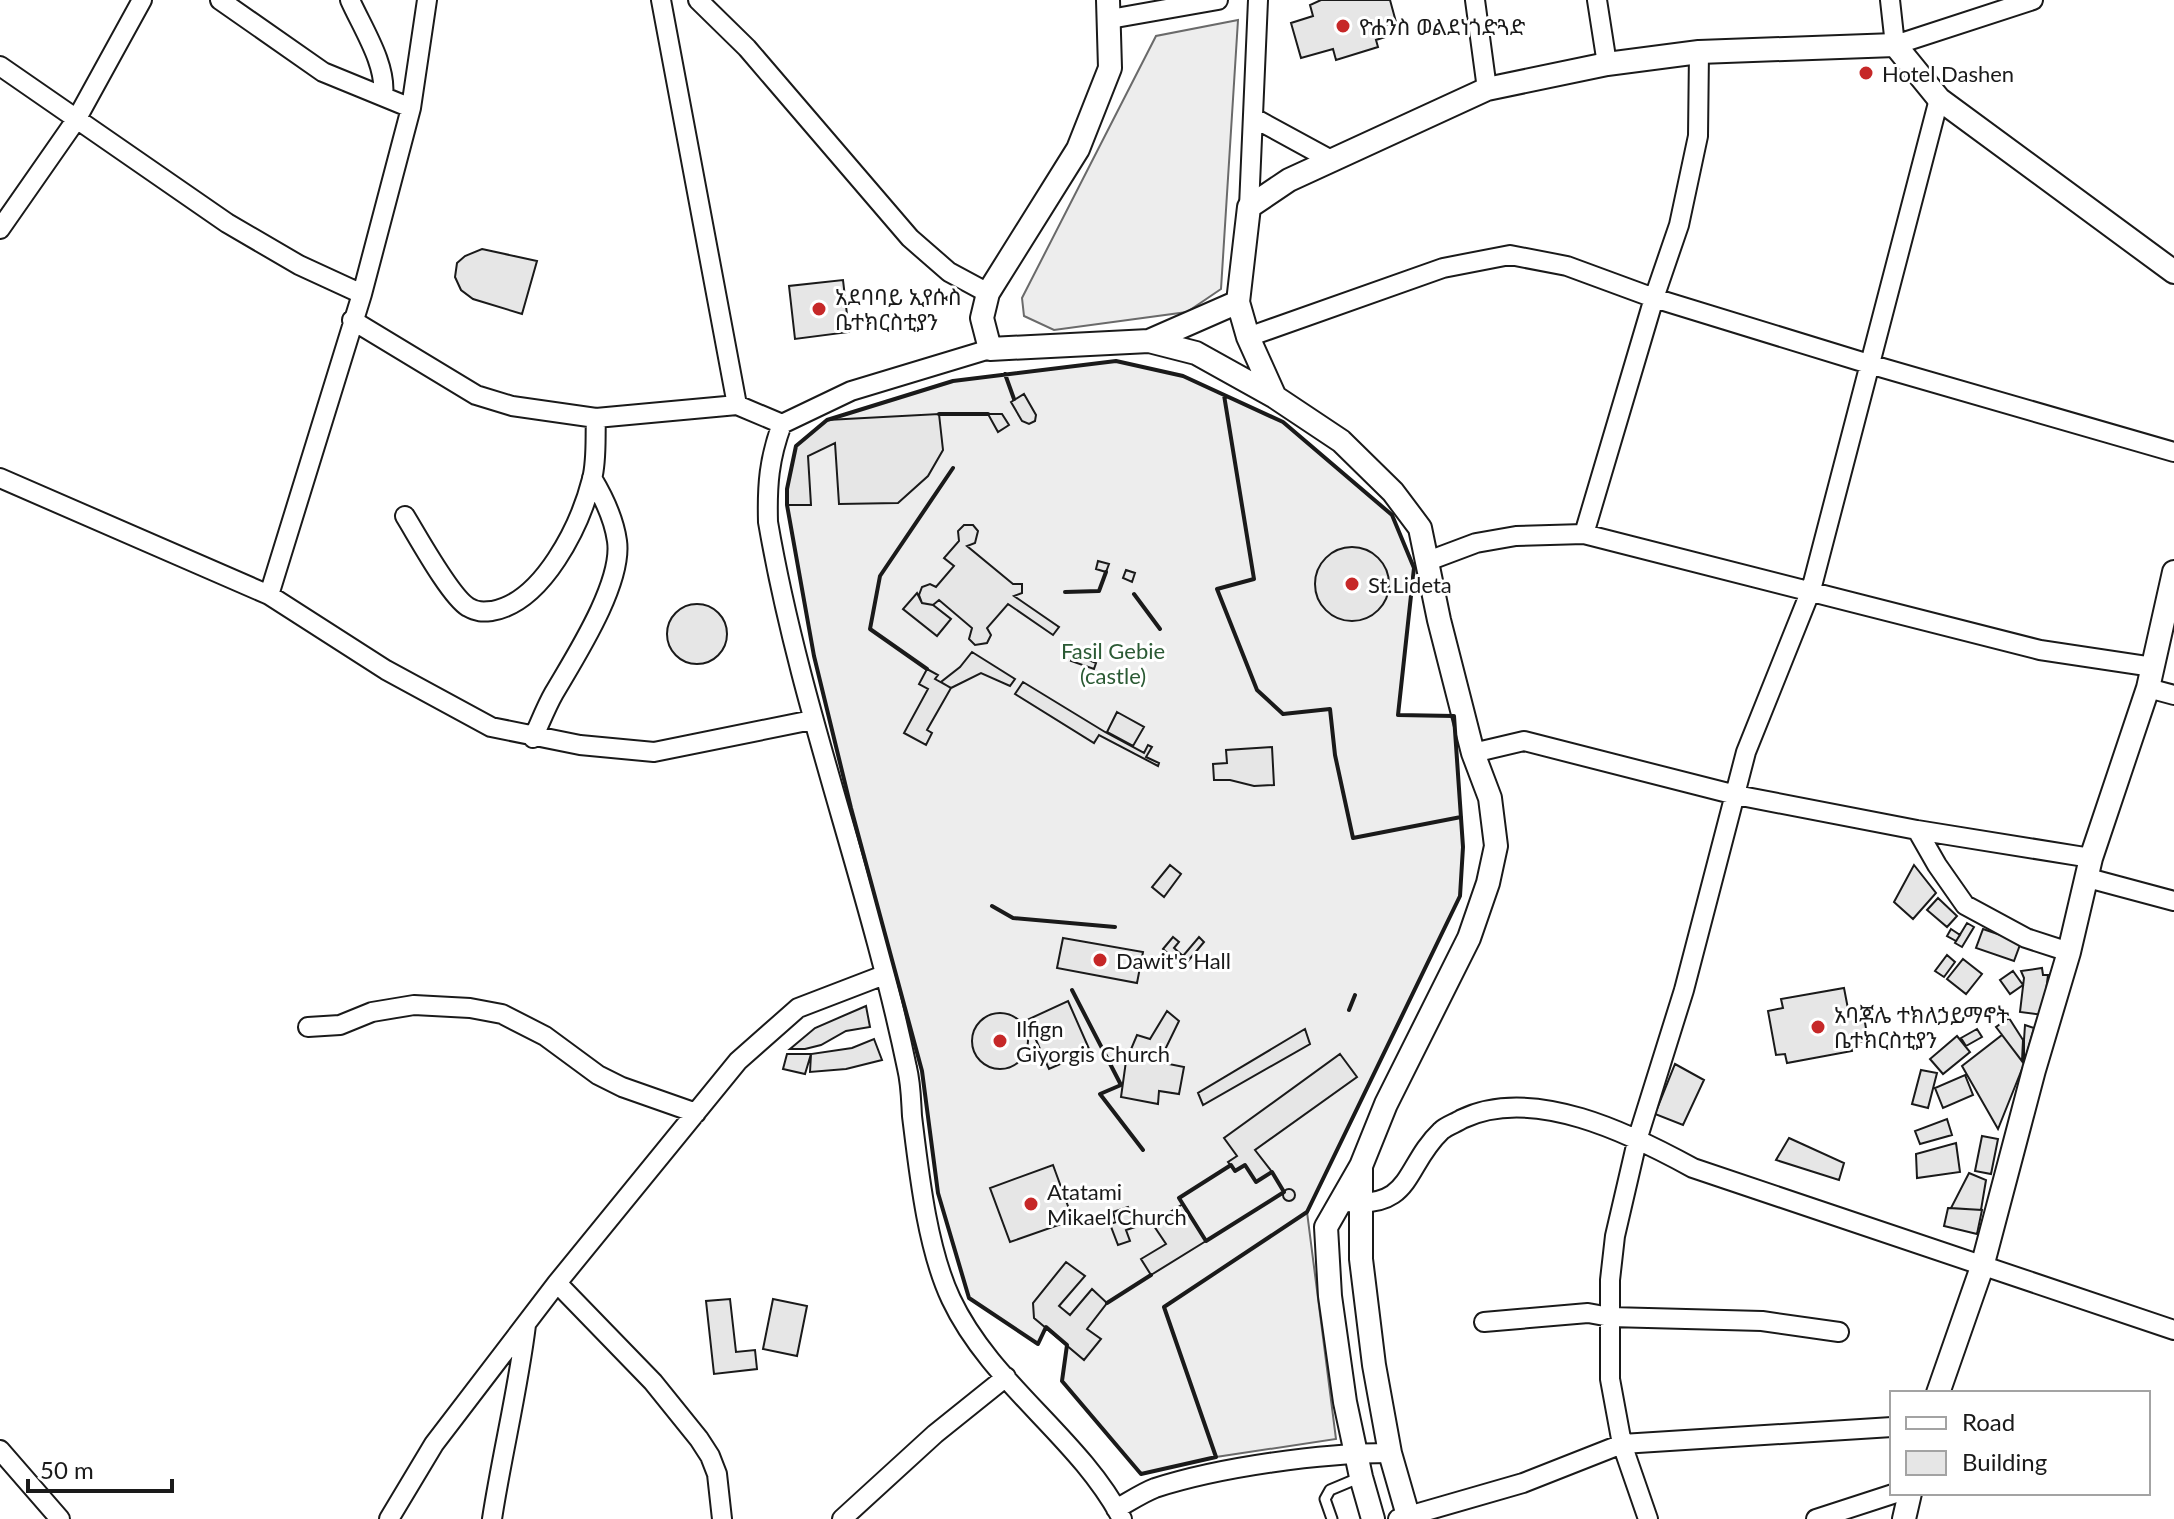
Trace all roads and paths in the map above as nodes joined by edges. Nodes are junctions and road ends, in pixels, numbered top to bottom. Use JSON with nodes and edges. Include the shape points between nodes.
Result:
{"nodes":[{"id":1,"x":142,"y":0,"type":"edge"},
{"id":2,"x":220,"y":0,"type":"edge"},
{"id":3,"x":350,"y":0,"type":"edge"},
{"id":4,"x":427,"y":0,"type":"edge"},
{"id":5,"x":661,"y":0,"type":"edge"},
{"id":6,"x":698,"y":0,"type":"edge"},
{"id":7,"x":1218,"y":0,"type":"edge"},
{"id":8,"x":1258,"y":0,"type":"edge"},
{"id":9,"x":1475,"y":0,"type":"edge"},
{"id":10,"x":1597,"y":0,"type":"edge"},
{"id":11,"x":1890,"y":0,"type":"edge"},
{"id":12,"x":2033,"y":0,"type":"edge"},
{"id":13,"x":1109,"y":10,"type":"edge"},
{"id":14,"x":1895,"y":45,"type":"junction"},
{"id":15,"x":1699,"y":52,"type":"junction"},
{"id":16,"x":1607,"y":64,"type":"junction"},
{"id":17,"x":0,"y":66,"type":"edge"},
{"id":18,"x":1487,"y":89,"type":"junction"},
{"id":19,"x":383,"y":96,"type":"junction"},
{"id":20,"x":1939,"y":99,"type":"junction"},
{"id":21,"x":411,"y":108,"type":"junction"},
{"id":22,"x":1254,"y":118,"type":"junction"},
{"id":23,"x":76,"y":120,"type":"junction"},
{"id":24,"x":1331,"y":160,"type":"junction"},
{"id":25,"x":1249,"y":207,"type":"junction"},
{"id":26,"x":0,"y":229,"type":"edge"},
{"id":27,"x":2174,"y":272,"type":"edge"},
{"id":28,"x":988,"y":293,"type":"junction"},
{"id":29,"x":362,"y":294,"type":"junction"},
{"id":30,"x":1654,"y":298,"type":"junction"},
{"id":31,"x":1238,"y":302,"type":"junction"},
{"id":32,"x":352,"y":320,"type":"junction"},
{"id":33,"x":1248,"y":337,"type":"junction"},
{"id":34,"x":1149,"y":341,"type":"junction"},
{"id":35,"x":990,"y":349,"type":"junction"},
{"id":36,"x":1869,"y":364,"type":"junction"},
{"id":37,"x":1275,"y":397,"type":"junction"},
{"id":38,"x":737,"y":405,"type":"junction"},
{"id":39,"x":596,"y":418,"type":"junction"},
{"id":40,"x":782,"y":424,"type":"junction"},
{"id":41,"x":2174,"y":452,"type":"edge"},
{"id":42,"x":0,"y":478,"type":"edge"},
{"id":43,"x":592,"y":478,"type":"junction"},
{"id":44,"x":405,"y":516,"type":"dead end"},
{"id":45,"x":1584,"y":534,"type":"junction"},
{"id":46,"x":1428,"y":561,"type":"junction"},
{"id":47,"x":2174,"y":572,"type":"edge"},
{"id":48,"x":1811,"y":590,"type":"junction"},
{"id":49,"x":269,"y":595,"type":"junction"},
{"id":50,"x":2151,"y":678,"type":"junction"},
{"id":51,"x":2174,"y":695,"type":"edge"},
{"id":52,"x":812,"y":720,"type":"junction"},
{"id":53,"x":533,"y":738,"type":"junction"},
{"id":54,"x":1473,"y":753,"type":"junction"},
{"id":55,"x":1736,"y":795,"type":"junction"},
{"id":56,"x":1917,"y":830,"type":"junction"},
{"id":57,"x":2089,"y":868,"type":"junction"},
{"id":58,"x":2174,"y":901,"type":"edge"},
{"id":59,"x":2069,"y":952,"type":"junction"},
{"id":60,"x":884,"y":975,"type":"junction"},
{"id":61,"x":308,"y":1027,"type":"dead end"},
{"id":62,"x":696,"y":1113,"type":"junction"},
{"id":63,"x":1638,"y":1137,"type":"junction"},
{"id":64,"x":1350,"y":1202,"type":"junction"},
{"id":65,"x":1982,"y":1267,"type":"junction"},
{"id":66,"x":557,"y":1283,"type":"junction"},
{"id":67,"x":1365,"y":1293,"type":"junction"},
{"id":68,"x":1330,"y":1296,"type":"junction"},
{"id":69,"x":1610,"y":1317,"type":"junction"},
{"id":70,"x":1484,"y":1322,"type":"dead end"},
{"id":71,"x":527,"y":1323,"type":"junction"},
{"id":72,"x":2174,"y":1330,"type":"edge"},
{"id":73,"x":1839,"y":1332,"type":"dead end"},
{"id":74,"x":1006,"y":1377,"type":"junction"},
{"id":75,"x":1939,"y":1391,"type":"edge"},
{"id":76,"x":1890,"y":1427,"type":"edge"},
{"id":77,"x":1622,"y":1444,"type":"junction"},
{"id":78,"x":0,"y":1450,"type":"edge"},
{"id":79,"x":1356,"y":1453,"type":"junction"},
{"id":80,"x":1390,"y":1453,"type":"junction"},
{"id":81,"x":1361,"y":1477,"type":"junction"},
{"id":82,"x":1890,"y":1495,"type":"edge"},
{"id":83,"x":1910,"y":1495,"type":"edge"},
{"id":84,"x":1119,"y":1514,"type":"edge"},
{"id":85,"x":1405,"y":1518,"type":"edge"},
{"id":86,"x":60,"y":1519,"type":"edge"},
{"id":87,"x":389,"y":1519,"type":"edge"},
{"id":88,"x":492,"y":1519,"type":"edge"},
{"id":89,"x":722,"y":1519,"type":"edge"},
{"id":90,"x":842,"y":1519,"type":"edge"},
{"id":91,"x":1332,"y":1519,"type":"edge"},
{"id":92,"x":1373,"y":1519,"type":"edge"},
{"id":93,"x":1648,"y":1519,"type":"edge"},
{"id":94,"x":1816,"y":1519,"type":"edge"},
{"id":95,"x":1904,"y":1519,"type":"edge"}],
"edges":[{"from":1,"to":23,"type":"street"},
{"from":2,"to":19,"type":"street","via":[[323,72]]},
{"from":3,"to":19,"type":"street","via":[[381,70]]},
{"from":4,"to":21,"type":"street"},
{"from":5,"to":38,"type":"street"},
{"from":6,"to":28,"type":"street","via":[[747,48],[910,238],[949,272]]},
{"from":7,"to":13,"type":"street"},
{"from":8,"to":22,"type":"street"},
{"from":9,"to":18,"type":"street"},
{"from":10,"to":16,"type":"street"},
{"from":11,"to":14,"type":"street"},
{"from":12,"to":14,"type":"street"},
{"from":13,"to":28,"type":"street","via":[[1110,68],[1078,149]]},
{"from":14,"to":15,"type":"street"},
{"from":14,"to":20,"type":"street"},
{"from":15,"to":16,"type":"street"},
{"from":15,"to":30,"type":"street","via":[[1698,136],[1679,225]]},
{"from":16,"to":18,"type":"street"},
{"from":17,"to":23,"type":"street"},
{"from":18,"to":24,"type":"street"},
{"from":19,"to":21,"type":"street"},
{"from":20,"to":27,"type":"street"},
{"from":20,"to":36,"type":"street"},
{"from":21,"to":29,"type":"street"},
{"from":22,"to":24,"type":"street"},
{"from":22,"to":25,"type":"street"},
{"from":23,"to":26,"type":"street"},
{"from":23,"to":29,"type":"street","via":[[227,223]]},
{"from":24,"to":25,"type":"street"},
{"from":25,"to":31,"type":"street"},
{"from":28,"to":35,"type":"street","via":[[982,318]]},
{"from":29,"to":32,"type":"street"},
{"from":30,"to":33,"type":"street","via":[[1567,266],[1510,255],[1443,268]]},
{"from":30,"to":36,"type":"street"},
{"from":30,"to":45,"type":"street"},
{"from":31,"to":33,"type":"street"},
{"from":31,"to":34,"type":"street"},
{"from":32,"to":39,"type":"street","via":[[476,395],[512,406]]},
{"from":32,"to":49,"type":"street"},
{"from":33,"to":37,"type":"street"},
{"from":34,"to":35,"type":"street"},
{"from":34,"to":37,"type":"street","via":[[1196,353]]},
{"from":35,"to":40,"type":"street","via":[[851,391]]},
{"from":36,"to":41,"type":"street"},
{"from":36,"to":48,"type":"street"},
{"from":37,"to":46,"type":"street","via":[[1341,441],[1393,492],[1420,528]]},
{"from":38,"to":39,"type":"street"},
{"from":38,"to":40,"type":"street"},
{"from":39,"to":43,"type":"street"},
{"from":40,"to":52,"type":"street","via":[[771,454],[768,522]]},
{"from":42,"to":49,"type":"street"},
{"from":43,"to":44,"type":"street","via":[[567,539],[531,592],[518,602],[481,613],[461,602]]},
{"from":43,"to":53,"type":"street","via":[[615,532],[614,569],[585,641]]},
{"from":45,"to":46,"type":"street","via":[[1516,536],[1476,543]]},
{"from":45,"to":48,"type":"street"},
{"from":46,"to":54,"type":"street"},
{"from":47,"to":50,"type":"street"},
{"from":48,"to":50,"type":"street"},
{"from":48,"to":55,"type":"street","via":[[1746,752]]},
{"from":49,"to":53,"type":"street","via":[[386,670],[477,720]]},
{"from":50,"to":51,"type":"street"},
{"from":50,"to":57,"type":"street"},
{"from":52,"to":53,"type":"street","via":[[654,752]]},
{"from":52,"to":60,"type":"street"},
{"from":54,"to":55,"type":"street","via":[[1524,741]]},
{"from":54,"to":64,"type":"street","via":[[1490,798],[1496,846],[1488,883],[1469,938],[1386,1104]]},
{"from":55,"to":56,"type":"street"},
{"from":55,"to":63,"type":"street"},
{"from":56,"to":57,"type":"street"},
{"from":56,"to":59,"type":"street","via":[[1965,905],[2026,938]]},
{"from":57,"to":58,"type":"street"},
{"from":57,"to":59,"type":"street"},
{"from":59,"to":65,"type":"street"},
{"from":60,"to":62,"type":"street","via":[[798,1008],[738,1061]]},
{"from":60,"to":74,"type":"street","via":[[908,1071],[922,1191],[935,1249],[951,1299]]},
{"from":61,"to":62,"type":"street","via":[[340,1025],[372,1012],[414,1005],[502,1014],[545,1036],[598,1075]]},
{"from":62,"to":66,"type":"street"},
{"from":63,"to":64,"type":"street","via":[[1556,1111],[1509,1108],[1476,1113],[1442,1129],[1394,1195],[1376,1203]]},
{"from":63,"to":65,"type":"street","via":[[1693,1168]]},
{"from":63,"to":69,"type":"street","via":[[1615,1236]]},
{"from":64,"to":67,"type":"street"},
{"from":64,"to":68,"type":"street","via":[[1326,1227]]},
{"from":65,"to":72,"type":"street"},
{"from":65,"to":75,"type":"street"},
{"from":66,"to":71,"type":"street"},
{"from":66,"to":89,"type":"street","via":[[653,1382],[699,1439],[717,1474]]},
{"from":67,"to":68,"type":"street"},
{"from":67,"to":80,"type":"street"},
{"from":68,"to":79,"type":"street"},
{"from":69,"to":70,"type":"street","via":[[1588,1313]]},
{"from":69,"to":73,"type":"street","via":[[1762,1321]]},
{"from":69,"to":77,"type":"street","via":[[1610,1379]]},
{"from":71,"to":87,"type":"street","via":[[434,1444]]},
{"from":71,"to":88,"type":"street"},
{"from":74,"to":84,"type":"street","via":[[1083,1464]]},
{"from":74,"to":90,"type":"street"},
{"from":76,"to":77,"type":"street"},
{"from":77,"to":85,"type":"street","via":[[1523,1483]]},
{"from":77,"to":93,"type":"street"},
{"from":78,"to":86,"type":"street"},
{"from":79,"to":80,"type":"street"},
{"from":79,"to":81,"type":"street"},
{"from":79,"to":84,"type":"street","via":[[1188,1479],[1151,1489]]},
{"from":80,"to":85,"type":"street"},
{"from":81,"to":91,"type":"lane","via":[[1330,1490],[1325,1499]]},
{"from":81,"to":92,"type":"street"},
{"from":82,"to":94,"type":"street"},
{"from":83,"to":95,"type":"street"}]}
